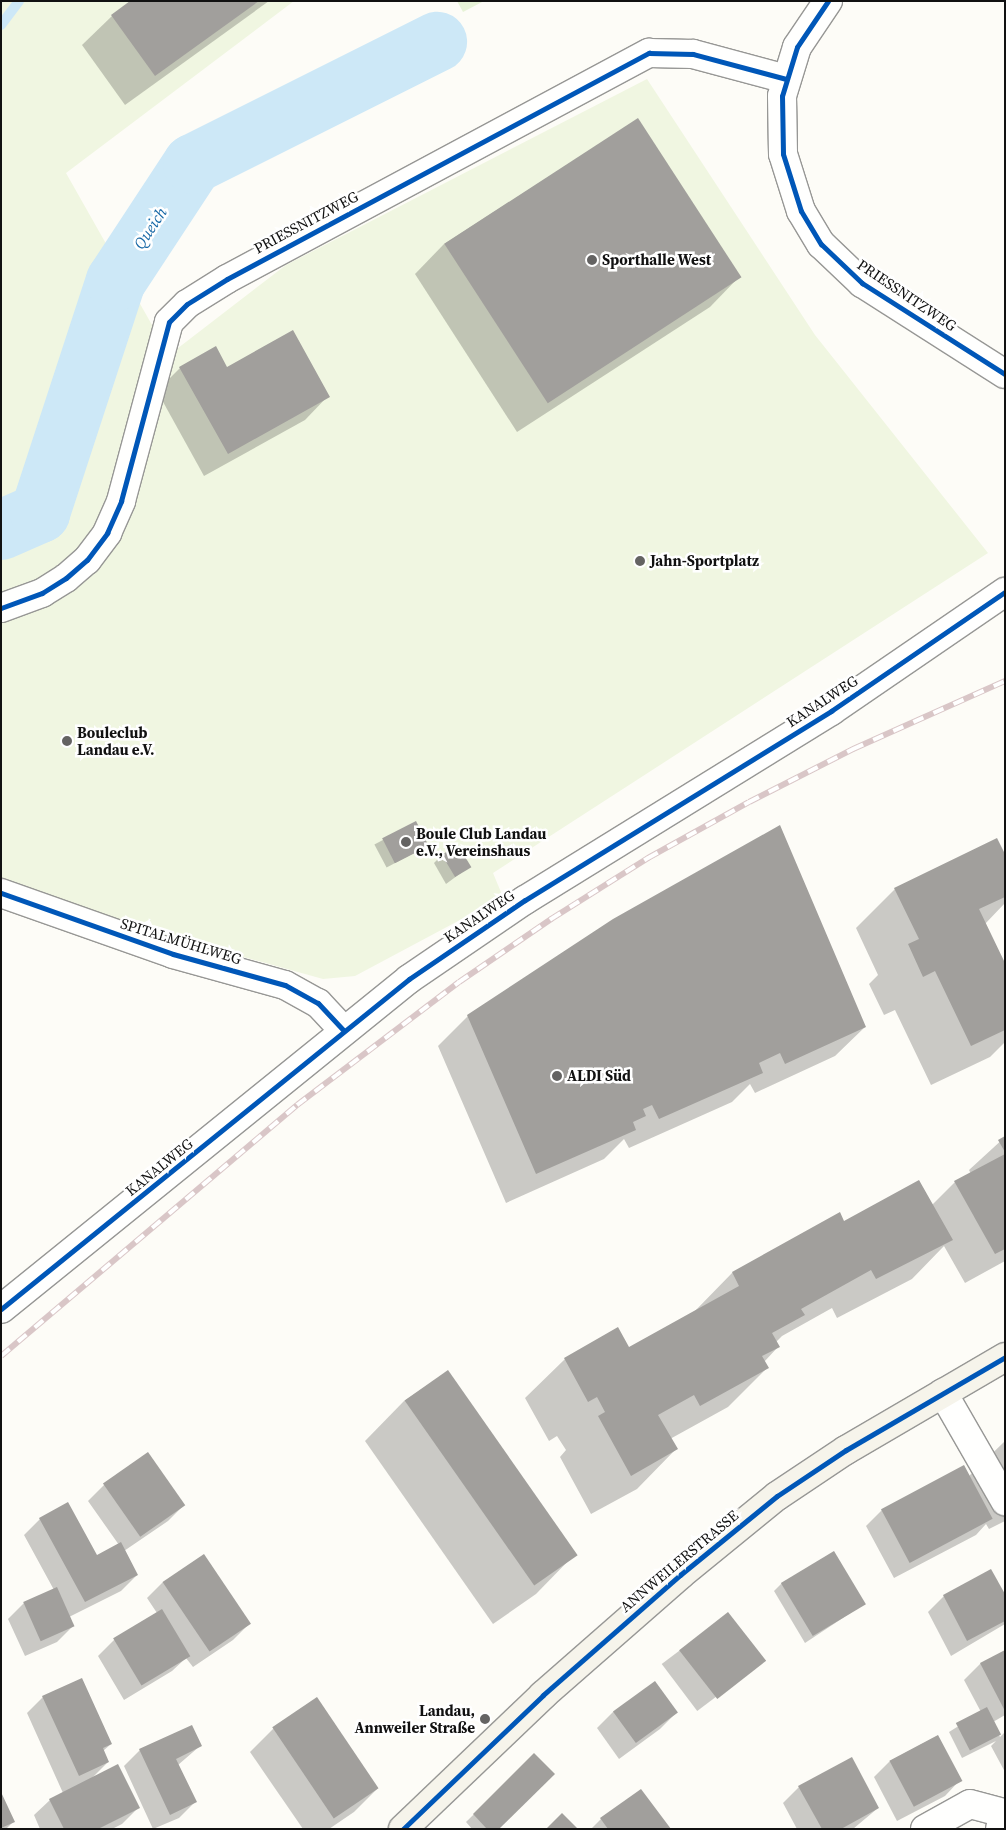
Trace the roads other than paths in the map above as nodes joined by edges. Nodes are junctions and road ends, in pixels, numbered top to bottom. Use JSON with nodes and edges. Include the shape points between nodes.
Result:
{"nodes":[{"id":1,"x":828,"y":1,"type":"edge"},
{"id":2,"x":786,"y":79,"type":"junction"},
{"id":3,"x":1005,"y":374,"type":"edge"},
{"id":4,"x":1005,"y":592,"type":"edge"},
{"id":5,"x":1,"y":608,"type":"edge"},
{"id":6,"x":1,"y":893,"type":"edge"},
{"id":7,"x":343,"y":1030,"type":"junction"},
{"id":8,"x":1,"y":1309,"type":"edge"},
{"id":9,"x":1005,"y":1357,"type":"edge"},
{"id":10,"x":943,"y":1393,"type":"junction"},
{"id":11,"x":1005,"y":1501,"type":"edge"},
{"id":12,"x":1004,"y":1813,"type":"edge"},
{"id":13,"x":403,"y":1829,"type":"edge"},
{"id":14,"x":925,"y":1829,"type":"edge"},
{"id":15,"x":1000,"y":1829,"type":"edge"}],
"edges":[{"from":1,"to":2,"type":"street","name":"PRIESSNITZWEG","via":[[797,47]]},
{"from":2,"to":3,"type":"street","name":"PRIESSNITZWEG","via":[[780,125],[783,154],[801,211],[821,244],[862,283]]},
{"from":2,"to":5,"type":"street","name":"PRIESSNITZWEG","via":[[693,54],[649,53],[227,279],[187,304],[169,322],[116,516],[108,533],[66,578],[42,593]]},
{"from":4,"to":7,"type":"street","name":"KANALWEG","via":[[823,716],[525,900],[409,979]]},
{"from":6,"to":7,"type":"street","name":"SPITALMÜHLWEG","via":[[172,954],[285,985],[318,1003]]},
{"from":7,"to":8,"type":"street","name":"KANALWEG"},
{"from":9,"to":10,"type":"street","name":"ANNWEILERSTRASSE"},
{"from":10,"to":11,"type":"street"},
{"from":10,"to":13,"type":"street","name":"ANNWEILERSTRASSE","via":[[813,1471],[731,1533],[543,1695]]},
{"from":12,"to":14,"type":"street","via":[[970,1804]]},
{"from":12,"to":15,"type":"street"}]}
